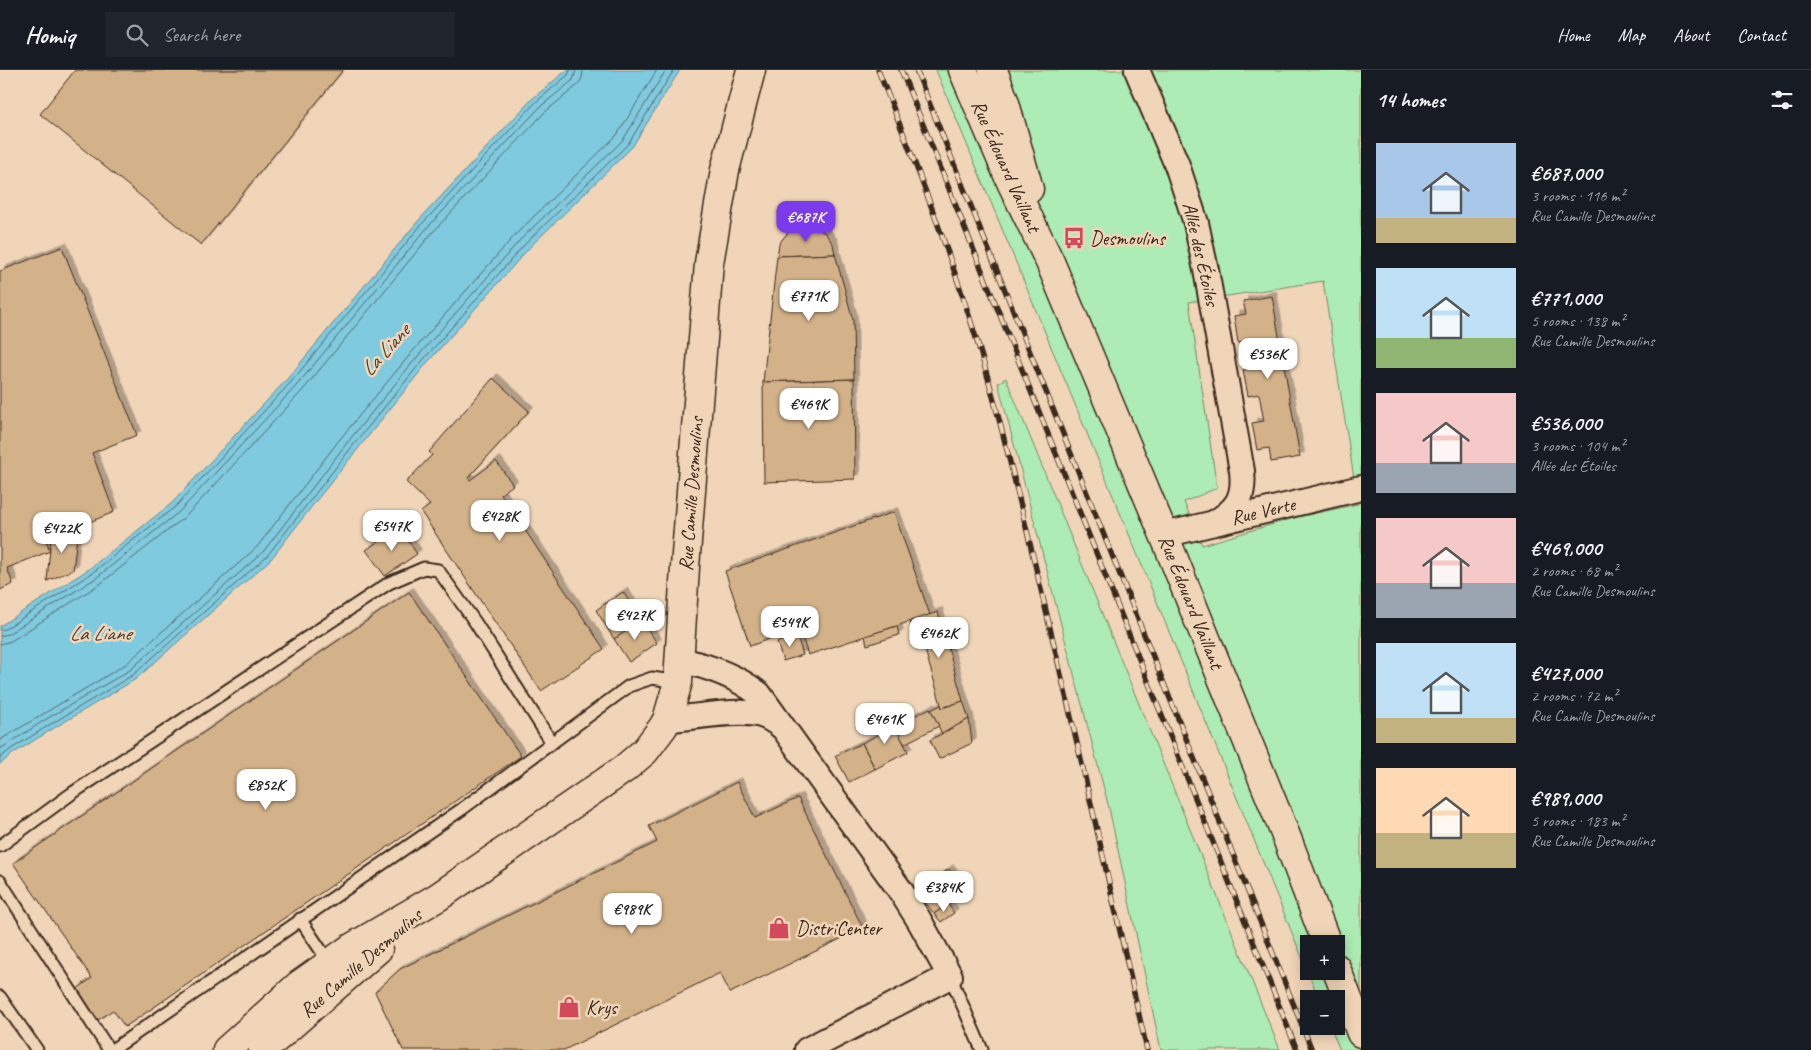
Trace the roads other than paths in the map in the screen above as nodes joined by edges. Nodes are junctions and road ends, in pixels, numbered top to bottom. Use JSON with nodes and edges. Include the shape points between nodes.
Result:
{"nodes":[{"id":1,"x":751,"y":70,"type":"edge"},
{"id":2,"x":963,"y":70,"type":"edge"},
{"id":3,"x":993,"y":70,"type":"edge"},
{"id":4,"x":1137,"y":70,"type":"edge"},
{"id":5,"x":1050,"y":262,"type":"junction"},
{"id":6,"x":1361,"y":488,"type":"edge"},
{"id":7,"x":1214,"y":523,"type":"junction"},
{"id":8,"x":1164,"y":535,"type":"junction"},
{"id":9,"x":679,"y":671,"type":"junction"},
{"id":10,"x":667,"y":720,"type":"junction"},
{"id":11,"x":781,"y":726,"type":"junction"},
{"id":12,"x":552,"y":743,"type":"junction"},
{"id":13,"x":0,"y":846,"type":"edge"},
{"id":14,"x":0,"y":881,"type":"edge"},
{"id":15,"x":300,"y":919,"type":"junction"},
{"id":16,"x":1324,"y":935,"type":"edge"},
{"id":17,"x":335,"y":972,"type":"junction"},
{"id":18,"x":950,"y":976,"type":"junction"},
{"id":19,"x":1341,"y":980,"type":"edge"},
{"id":20,"x":0,"y":997,"type":"edge"},
{"id":21,"x":1361,"y":1033,"type":"edge"},
{"id":22,"x":37,"y":1050,"type":"edge"},
{"id":23,"x":110,"y":1050,"type":"edge"},
{"id":24,"x":227,"y":1050,"type":"edge"},
{"id":25,"x":263,"y":1050,"type":"edge"},
{"id":26,"x":807,"y":1050,"type":"edge"},
{"id":27,"x":982,"y":1050,"type":"edge"}],
"edges":[{"from":1,"to":9,"type":"street","name":"Rue Camille Desmoulins","via":[[725,170],[709,263]]},
{"from":2,"to":5,"type":"street","name":"Rue Édouard Vaillant","via":[[1011,182]]},
{"from":3,"to":5,"type":"street","name":"Rue Édouard Vaillant"},
{"from":4,"to":7,"type":"street","name":"Allée des Étoiles","via":[[1177,164],[1196,223],[1242,471],[1240,497],[1231,511]]},
{"from":5,"to":8,"type":"street","name":"Rue Édouard Vaillant"},
{"from":6,"to":7,"type":"street","name":"Rue Verte"},
{"from":7,"to":8,"type":"street","name":"Rue Verte"},
{"from":8,"to":16,"type":"street","name":"Rue Édouard Vaillant"},
{"from":9,"to":10,"type":"street","name":"Rue Camille Desmoulins"},
{"from":9,"to":11,"type":"street","via":[[718,672],[752,689]]},
{"from":9,"to":12,"type":"lane","via":[[629,686]]},
{"from":10,"to":11,"type":"street","via":[[757,714]]},
{"from":10,"to":17,"type":"street","name":"Rue Camille Desmoulins","via":[[652,744],[637,759],[438,897],[351,948]]},
{"from":11,"to":18,"type":"street","via":[[900,890]]},
{"from":12,"to":13,"type":"lane","via":[[438,570],[424,568],[389,583],[71,794]]},
{"from":12,"to":15,"type":"lane","via":[[462,809]]},
{"from":14,"to":23,"type":"lane"},
{"from":15,"to":17,"type":"lane"},
{"from":15,"to":23,"type":"lane"},
{"from":17,"to":24,"type":"street","name":"Rue Camille Desmoulins","via":[[299,985]]},
{"from":17,"to":25,"type":"street","name":"Rue Camille Desmoulins"},
{"from":18,"to":26,"type":"street"},
{"from":18,"to":27,"type":"lane"},
{"from":19,"to":21,"type":"street"},
{"from":20,"to":22,"type":"lane"}]}
